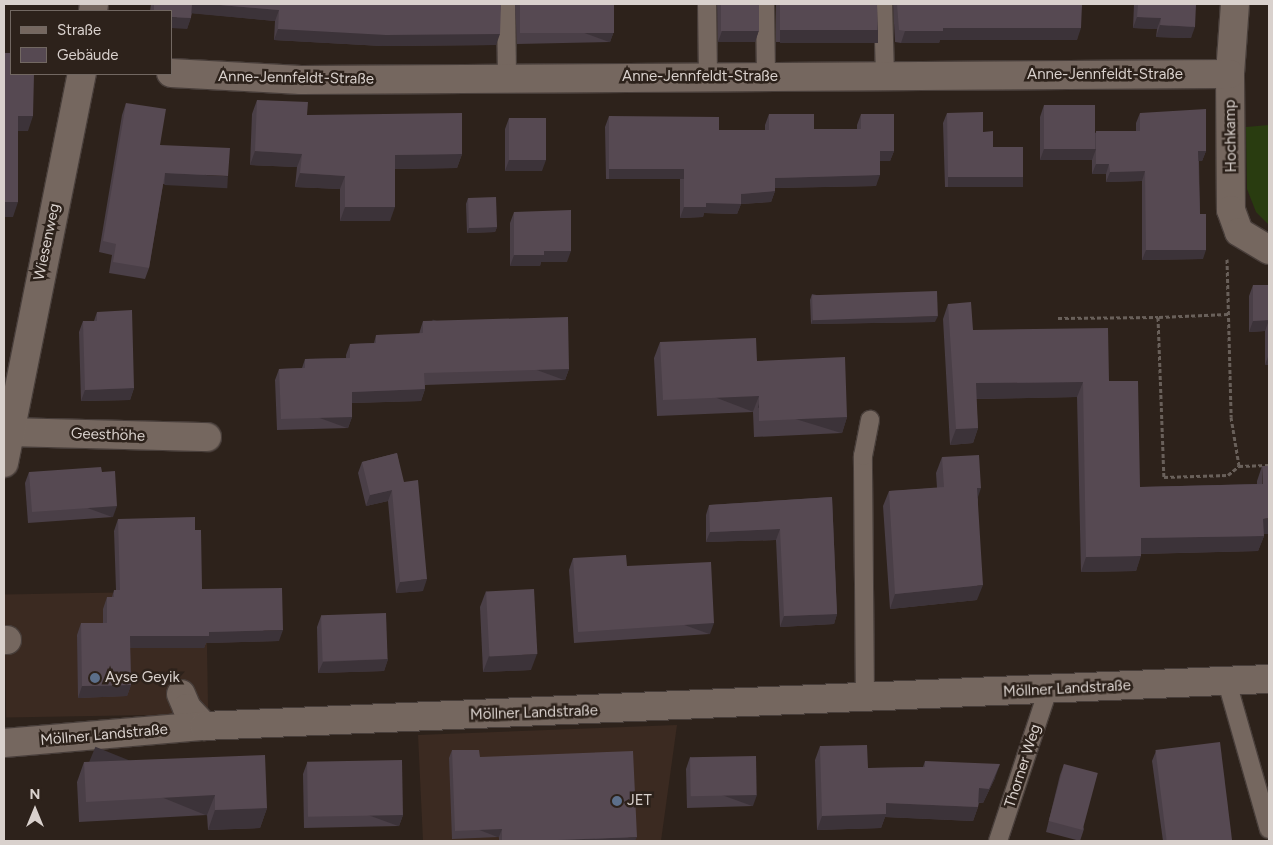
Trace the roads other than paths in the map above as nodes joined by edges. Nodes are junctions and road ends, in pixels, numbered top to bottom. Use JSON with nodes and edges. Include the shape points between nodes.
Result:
{"nodes":[{"id":1,"x":506,"y":4,"type":"edge"},
{"id":2,"x":707,"y":4,"type":"edge"},
{"id":3,"x":765,"y":4,"type":"edge"},
{"id":4,"x":883,"y":4,"type":"edge"},
{"id":5,"x":1235,"y":4,"type":"edge"},
{"id":6,"x":172,"y":73,"type":"edge"},
{"id":7,"x":1230,"y":74,"type":"junction"},
{"id":8,"x":82,"y":75,"type":"edge"},
{"id":9,"x":884,"y":76,"type":"junction"},
{"id":10,"x":708,"y":77,"type":"junction"},
{"id":11,"x":766,"y":77,"type":"junction"},
{"id":12,"x":508,"y":79,"type":"junction"},
{"id":13,"x":1269,"y":250,"type":"edge"},
{"id":14,"x":9,"y":418,"type":"edge"},
{"id":15,"x":870,"y":420,"type":"dead end"},
{"id":16,"x":207,"y":437,"type":"dead end"},
{"id":17,"x":4,"y":463,"type":"edge"},
{"id":18,"x":1269,"y":680,"type":"edge"},
{"id":19,"x":1227,"y":682,"type":"junction"},
{"id":20,"x":1048,"y":690,"type":"junction"},
{"id":21,"x":181,"y":694,"type":"dead end"},
{"id":22,"x":865,"y":699,"type":"junction"},
{"id":23,"x":204,"y":726,"type":"junction"},
{"id":24,"x":4,"y":743,"type":"edge"},
{"id":25,"x":1269,"y":829,"type":"edge"},
{"id":26,"x":998,"y":841,"type":"edge"}],
"edges":[{"from":1,"to":12,"type":"lane"},
{"from":2,"to":10,"type":"lane"},
{"from":3,"to":11,"type":"lane"},
{"from":4,"to":9,"type":"lane"},
{"from":5,"to":7,"type":"street","name":"Hochkamp"},
{"from":6,"to":12,"type":"street","name":"Anne-Jennfeldt-Straße","via":[[301,80]]},
{"from":7,"to":9,"type":"street","name":"Anne-Jennfeldt-Straße"},
{"from":7,"to":13,"type":"street","name":"Hochkamp","via":[[1231,210],[1239,232]]},
{"from":8,"to":14,"type":"street","name":"Wiesenweg"},
{"from":9,"to":11,"type":"street","name":"Anne-Jennfeldt-Straße"},
{"from":10,"to":11,"type":"street","name":"Anne-Jennfeldt-Straße"},
{"from":10,"to":12,"type":"street","name":"Anne-Jennfeldt-Straße"},
{"from":14,"to":16,"type":"street","name":"Geesthöhe"},
{"from":14,"to":17,"type":"street","name":"Wiesenweg"},
{"from":15,"to":22,"type":"lane","via":[[863,456]]},
{"from":18,"to":19,"type":"street","name":"Möllner Landstraße"},
{"from":19,"to":20,"type":"street","name":"Möllner Landstraße"},
{"from":19,"to":25,"type":"lane"},
{"from":20,"to":22,"type":"street","name":"Möllner Landstraße"},
{"from":20,"to":26,"type":"lane","name":"Thorner Weg"},
{"from":21,"to":23,"type":"street","via":[[187,708]]},
{"from":22,"to":23,"type":"street","name":"Möllner Landstraße"},
{"from":23,"to":24,"type":"street","name":"Möllner Landstraße"}]}
